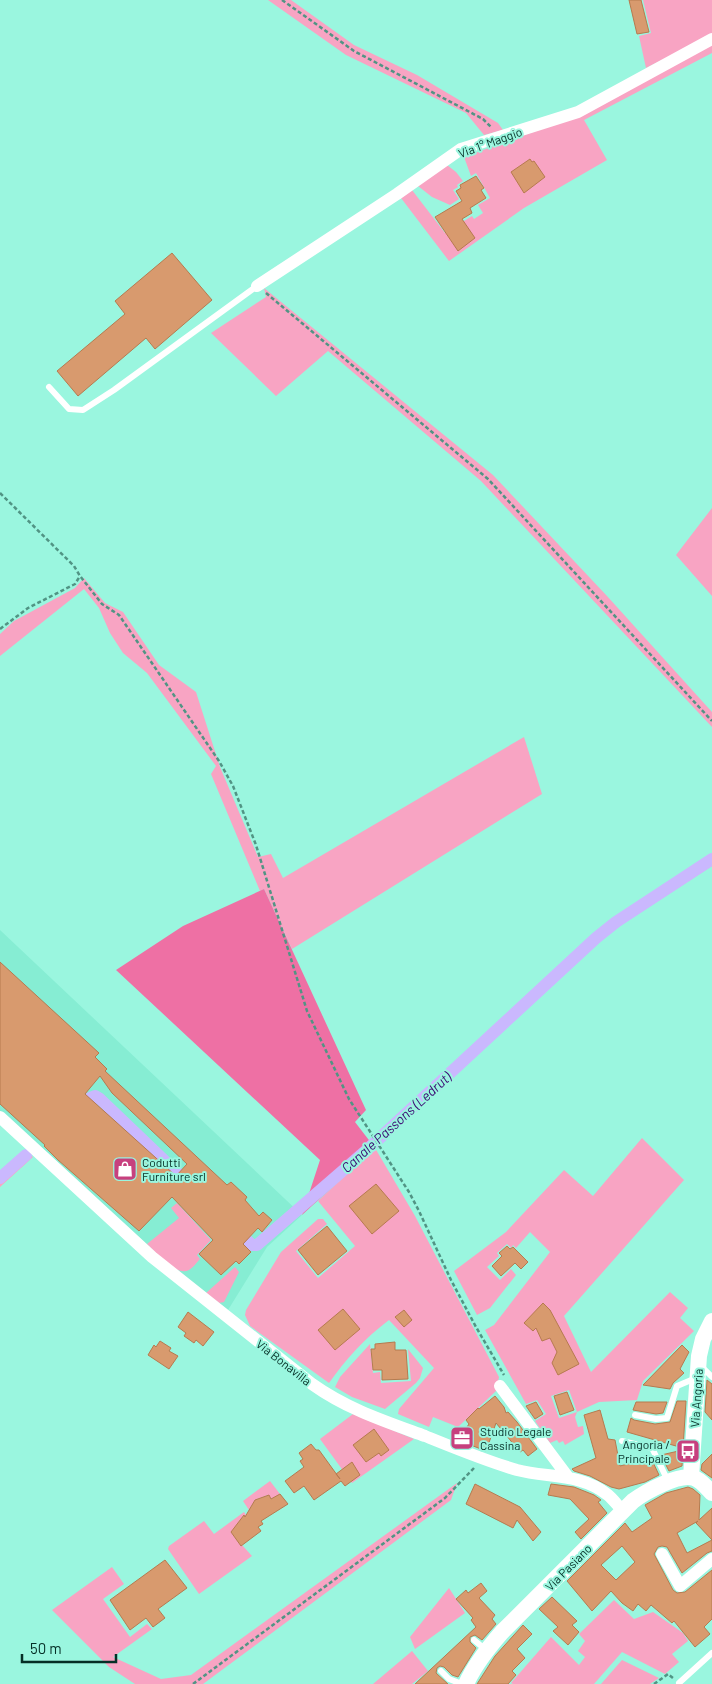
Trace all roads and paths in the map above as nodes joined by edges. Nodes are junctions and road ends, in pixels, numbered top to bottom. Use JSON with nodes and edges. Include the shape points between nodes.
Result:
{"nodes":[{"id":1,"x":282,"y":0,"type":"edge"},
{"id":2,"x":712,"y":39,"type":"edge"},
{"id":3,"x":501,"y":137,"type":"junction"},
{"id":4,"x":257,"y":286,"type":"junction"},
{"id":5,"x":49,"y":387,"type":"dead end"},
{"id":6,"x":0,"y":493,"type":"edge"},
{"id":7,"x":80,"y":576,"type":"junction"},
{"id":8,"x":0,"y":629,"type":"edge"},
{"id":9,"x":712,"y":721,"type":"edge"},
{"id":10,"x":0,"y":1117,"type":"edge"},
{"id":11,"x":712,"y":1321,"type":"edge"},
{"id":12,"x":702,"y":1373,"type":"edge"},
{"id":13,"x":503,"y":1384,"type":"joint"},
{"id":14,"x":635,"y":1415,"type":"dead end"},
{"id":15,"x":622,"y":1440,"type":"dead end"},
{"id":16,"x":484,"y":1458,"type":"junction"},
{"id":17,"x":568,"y":1477,"type":"junction"},
{"id":18,"x":691,"y":1477,"type":"junction"},
{"id":19,"x":668,"y":1482,"type":"junction"},
{"id":20,"x":712,"y":1493,"type":"edge"},
{"id":21,"x":623,"y":1511,"type":"junction"},
{"id":22,"x":662,"y":1554,"type":"dead end"},
{"id":23,"x":712,"y":1559,"type":"edge"},
{"id":24,"x":712,"y":1653,"type":"edge"},
{"id":25,"x":441,"y":1671,"type":"dead end"},
{"id":26,"x":664,"y":1677,"type":"dead end"},
{"id":27,"x":679,"y":1682,"type":"dead end"},
{"id":28,"x":193,"y":1684,"type":"edge"},
{"id":29,"x":462,"y":1684,"type":"edge"},
{"id":30,"x":466,"y":1684,"type":"edge"},
{"id":31,"x":654,"y":1684,"type":"edge"}],
"edges":[{"from":1,"to":3,"type":"path","via":[[354,51],[483,119]]},
{"from":2,"to":3,"type":"street","name":"Via 1° Maggio","via":[[578,112]]},
{"from":3,"to":4,"type":"street","name":"Via 1° Maggio","via":[[461,150]]},
{"from":4,"to":5,"type":"lane","via":[[83,410],[69,409]]},
{"from":4,"to":9,"type":"path","via":[[488,479]]},
{"from":6,"to":7,"type":"path","via":[[74,566]]},
{"from":7,"to":8,"type":"path","via":[[75,584],[28,608]]},
{"from":7,"to":13,"type":"path","via":[[102,604],[120,615],[233,786],[256,845],[307,1011],[349,1099],[420,1211],[451,1280],[504,1374]]},
{"from":10,"to":16,"type":"street","name":"Via Bonavilla","via":[[152,1257],[324,1393],[349,1408]]},
{"from":11,"to":12,"type":"street","name":"Via Angoria","via":[[703,1339]]},
{"from":12,"to":14,"type":"lane","via":[[677,1386],[667,1418]]},
{"from":12,"to":18,"type":"street","name":"Via Angoria"},
{"from":13,"to":17,"type":"street"},
{"from":15,"to":19,"type":"lane","via":[[652,1448]]},
{"from":16,"to":17,"type":"street","name":"Via Bonavilla","via":[[519,1470]]},
{"from":16,"to":28,"type":"path","via":[[446,1498]]},
{"from":17,"to":21,"type":"street","name":"Via Bonavilla","via":[[591,1484],[608,1495]]},
{"from":18,"to":19,"type":"street","name":"Via Pasiano"},
{"from":18,"to":20,"type":"street"},
{"from":19,"to":21,"type":"street","name":"Via Pasiano","via":[[642,1494]]},
{"from":21,"to":30,"type":"street","name":"Via Pasiano","via":[[502,1632],[480,1645]]},
{"from":22,"to":23,"type":"street","via":[[680,1586]]},
{"from":24,"to":27,"type":"lane"},
{"from":25,"to":29,"type":"lane","via":[[449,1679]]},
{"from":26,"to":31,"type":"path"}]}
